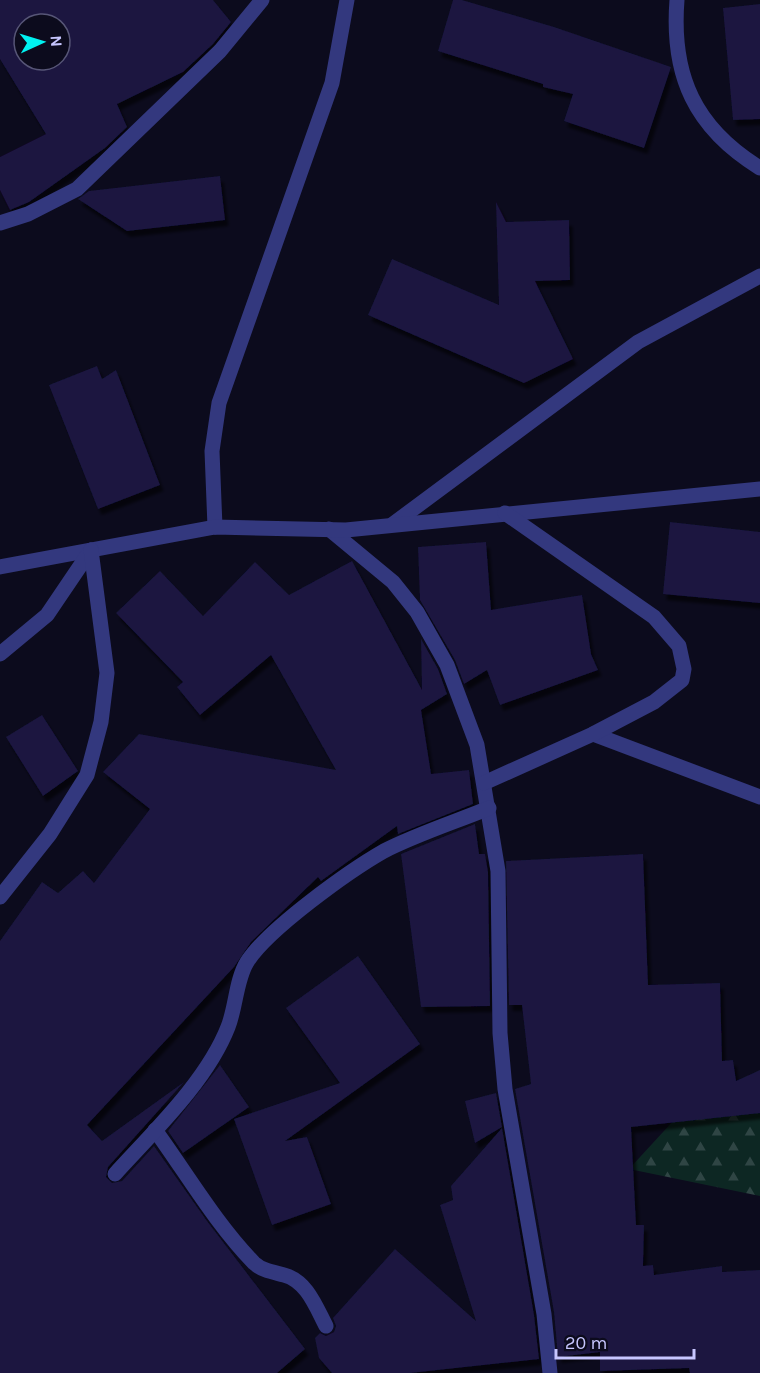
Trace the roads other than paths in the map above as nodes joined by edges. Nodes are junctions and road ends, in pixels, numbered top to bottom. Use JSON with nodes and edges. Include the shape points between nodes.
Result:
{"nodes":[{"id":1,"x":262,"y":0,"type":"edge"},
{"id":2,"x":347,"y":0,"type":"edge"},
{"id":3,"x":676,"y":0,"type":"edge"},
{"id":4,"x":760,"y":168,"type":"edge"},
{"id":5,"x":0,"y":224,"type":"edge"},
{"id":6,"x":760,"y":276,"type":"edge"},
{"id":7,"x":760,"y":489,"type":"edge"},
{"id":8,"x":506,"y":513,"type":"junction"},
{"id":9,"x":392,"y":524,"type":"junction"},
{"id":10,"x":215,"y":527,"type":"junction"},
{"id":11,"x":329,"y":529,"type":"junction"},
{"id":12,"x":91,"y":550,"type":"junction"},
{"id":13,"x":0,"y":567,"type":"edge"},
{"id":14,"x":0,"y":654,"type":"edge"},
{"id":15,"x":593,"y":734,"type":"junction"},
{"id":16,"x":484,"y":783,"type":"junction"},
{"id":17,"x":760,"y":797,"type":"edge"},
{"id":18,"x":489,"y":808,"type":"junction"},
{"id":19,"x":0,"y":897,"type":"edge"},
{"id":20,"x":155,"y":1130,"type":"junction"},
{"id":21,"x":115,"y":1174,"type":"dead end"},
{"id":22,"x":326,"y":1326,"type":"dead end"},
{"id":23,"x":550,"y":1373,"type":"edge"}],
"edges":[{"from":1,"to":5,"type":"street","via":[[219,51],[77,189]]},
{"from":2,"to":10,"type":"street","via":[[332,83],[219,403],[212,451]]},
{"from":3,"to":4,"type":"street","via":[[677,49],[689,97],[712,130]]},
{"from":6,"to":9,"type":"street","via":[[639,342]]},
{"from":7,"to":8,"type":"street"},
{"from":8,"to":9,"type":"street"},
{"from":8,"to":15,"type":"street","via":[[654,617],[679,646],[684,659],[682,680],[661,697]]},
{"from":9,"to":11,"type":"street"},
{"from":10,"to":11,"type":"street"},
{"from":10,"to":12,"type":"street"},
{"from":11,"to":16,"type":"street","via":[[393,582],[417,612],[447,664],[477,745]]},
{"from":12,"to":13,"type":"street"},
{"from":12,"to":14,"type":"street","via":[[47,615]]},
{"from":12,"to":19,"type":"street","via":[[106,673],[101,722],[87,775],[50,834]]},
{"from":15,"to":16,"type":"street"},
{"from":15,"to":17,"type":"street"},
{"from":16,"to":18,"type":"street"},
{"from":18,"to":20,"type":"street","via":[[384,851],[262,942],[246,964],[228,1028],[211,1061]]},
{"from":18,"to":23,"type":"street","via":[[498,871],[500,1033],[505,1089],[544,1314]]},
{"from":20,"to":21,"type":"street"},
{"from":20,"to":22,"type":"street","via":[[232,1238],[257,1265],[286,1275],[304,1287]]}]}
